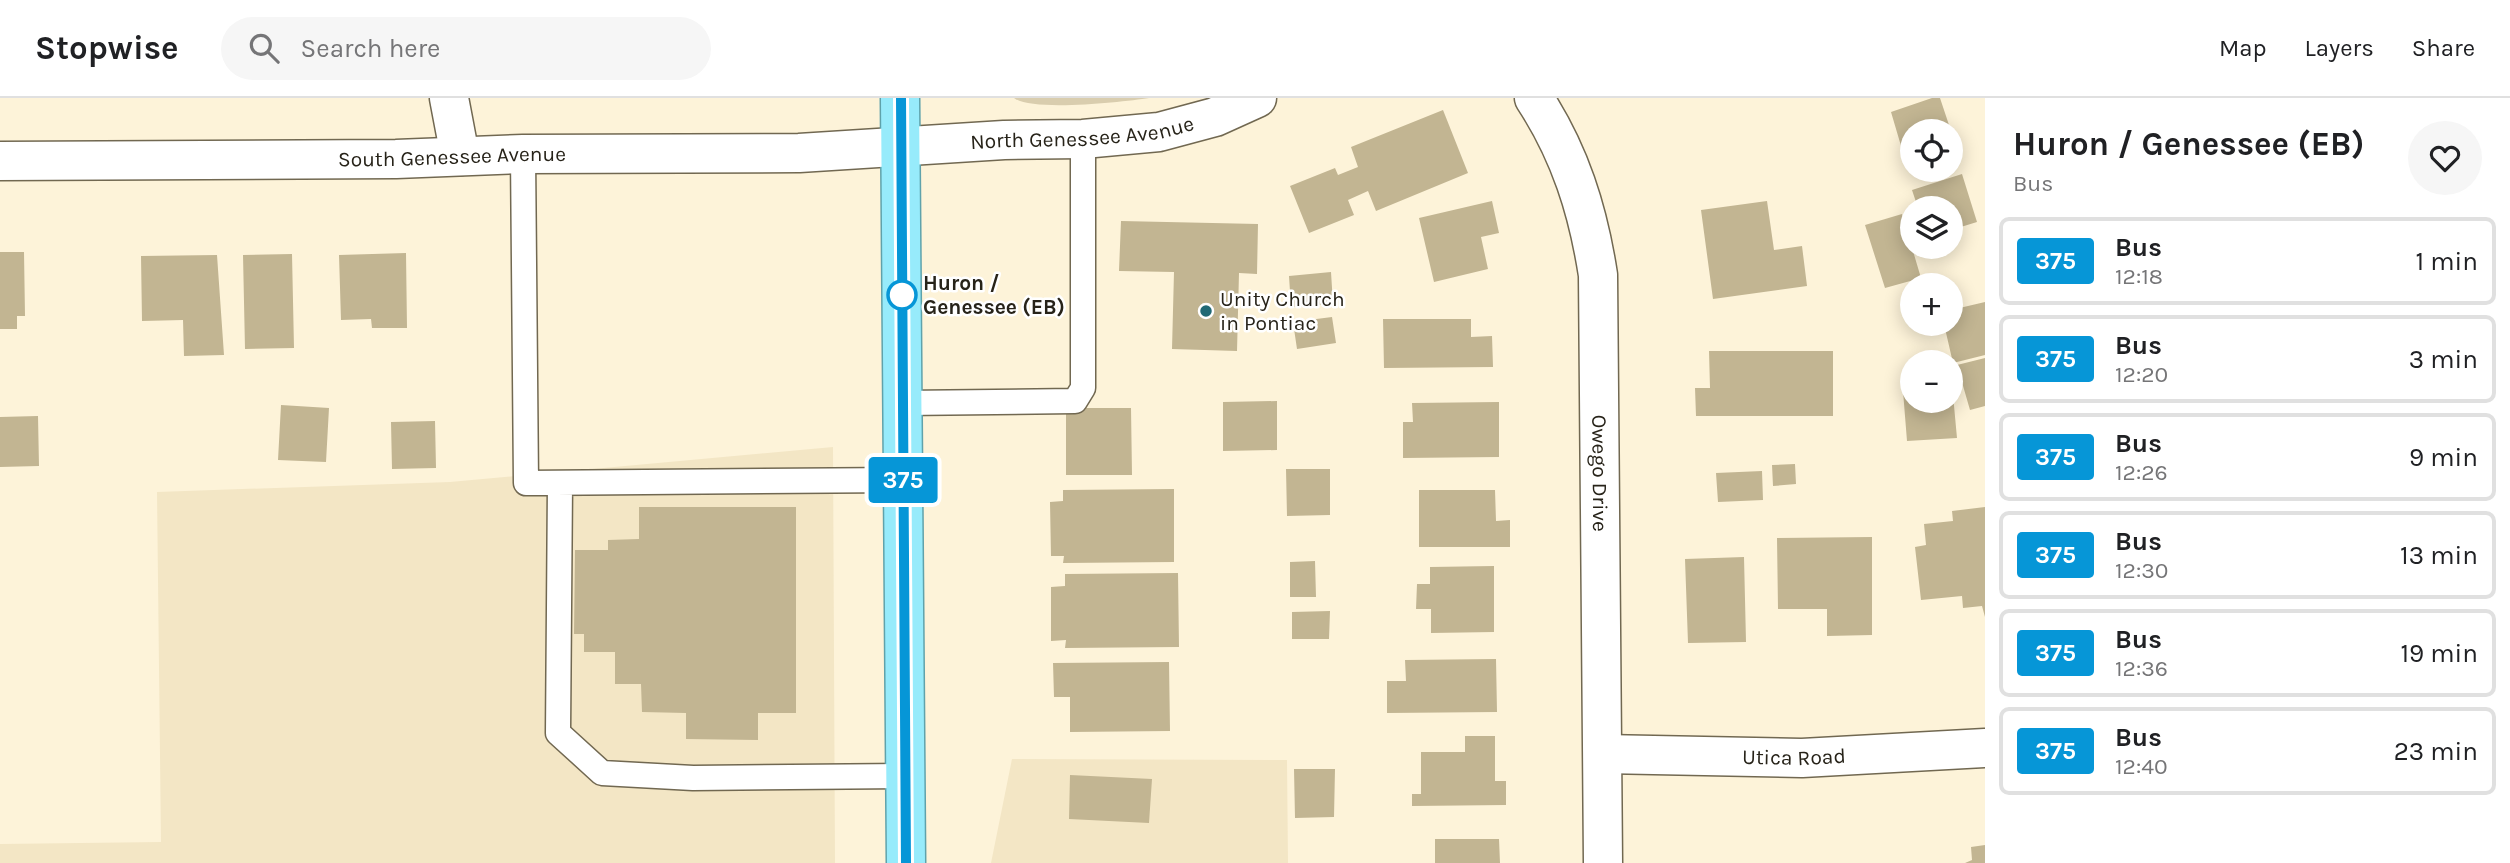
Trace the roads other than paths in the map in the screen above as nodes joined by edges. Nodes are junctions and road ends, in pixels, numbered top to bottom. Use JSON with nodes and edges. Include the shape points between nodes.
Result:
{"nodes":[{"id":1,"x":449,"y":98,"type":"edge"},
{"id":2,"x":901,"y":98,"type":"edge"},
{"id":3,"x":1258,"y":98,"type":"edge"},
{"id":4,"x":1534,"y":98,"type":"edge"},
{"id":5,"x":1083,"y":139,"type":"junction"},
{"id":6,"x":901,"y":146,"type":"junction"},
{"id":7,"x":523,"y":154,"type":"junction"},
{"id":8,"x":460,"y":156,"type":"junction"},
{"id":9,"x":0,"y":161,"type":"edge"},
{"id":10,"x":902,"y":403,"type":"junction"},
{"id":11,"x":903,"y":480,"type":"junction"},
{"id":12,"x":559,"y":483,"type":"junction"},
{"id":13,"x":1985,"y":748,"type":"edge"},
{"id":14,"x":1603,"y":754,"type":"junction"},
{"id":15,"x":905,"y":776,"type":"junction"},
{"id":16,"x":906,"y":863,"type":"edge"},
{"id":17,"x":1603,"y":863,"type":"edge"}],
"edges":[{"from":1,"to":8,"type":"street"},
{"from":2,"to":6,"type":"highway"},
{"from":3,"to":5,"type":"street","name":"North Genessee Avenue","via":[[1215,117],[1159,132]]},
{"from":4,"to":14,"type":"street","name":"Owego Drive","via":[[1578,184],[1598,275]]},
{"from":5,"to":6,"type":"street","name":"North Genessee Avenue"},
{"from":5,"to":10,"type":"lane","via":[[1083,388],[1075,401]]},
{"from":6,"to":7,"type":"street","name":"South Genessee Avenue","via":[[799,153]]},
{"from":6,"to":10,"type":"highway"},
{"from":7,"to":8,"type":"street","name":"South Genessee Avenue"},
{"from":7,"to":12,"type":"lane","via":[[526,483]]},
{"from":8,"to":9,"type":"street","name":"South Genessee Avenue"},
{"from":10,"to":11,"type":"highway"},
{"from":11,"to":12,"type":"lane"},
{"from":11,"to":15,"type":"highway"},
{"from":12,"to":15,"type":"lane","via":[[558,733],[602,773],[693,778]]},
{"from":13,"to":14,"type":"street","name":"Utica Road","via":[[1829,757]]},
{"from":14,"to":17,"type":"street","name":"Owego Drive"},
{"from":15,"to":16,"type":"highway"}]}
